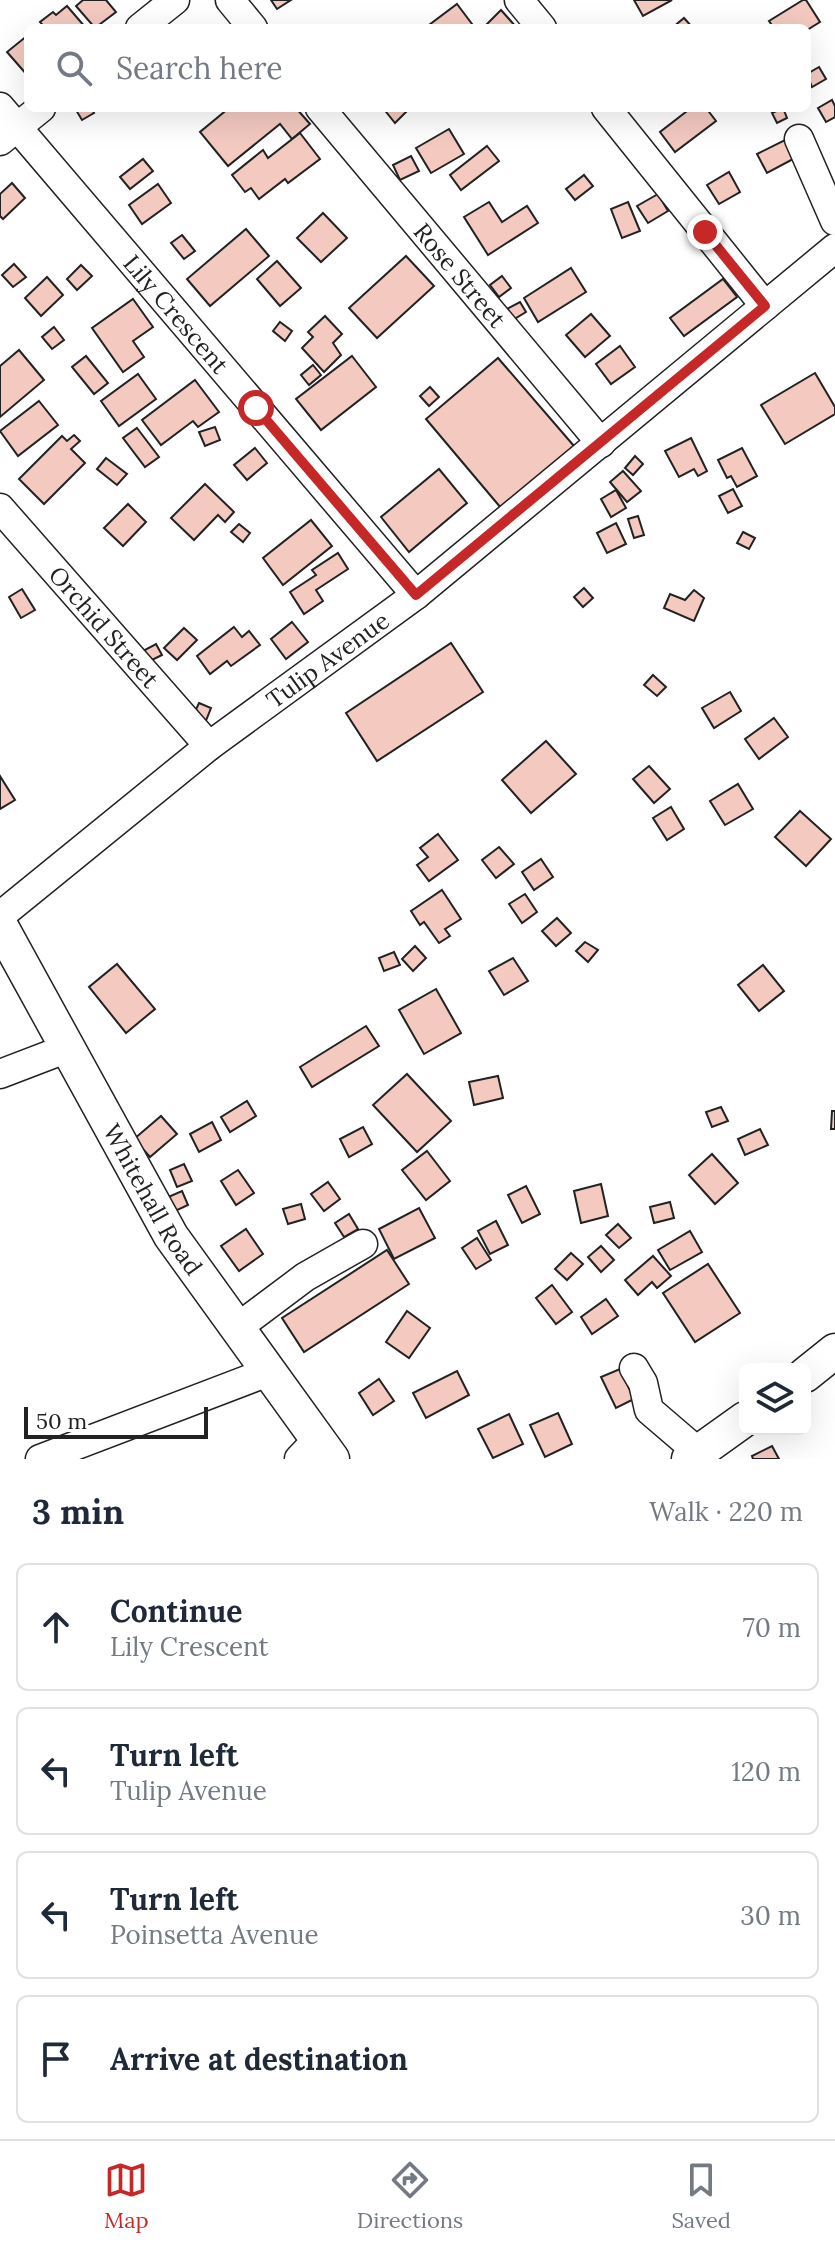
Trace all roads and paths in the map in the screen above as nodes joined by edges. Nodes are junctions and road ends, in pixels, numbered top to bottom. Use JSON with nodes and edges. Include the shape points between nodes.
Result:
{"nodes":[{"id":1,"x":175,"y":0,"type":"edge"},
{"id":2,"x":230,"y":0,"type":"edge"},
{"id":3,"x":519,"y":0,"type":"edge"},
{"id":4,"x":145,"y":24,"type":"edge"},
{"id":5,"x":250,"y":24,"type":"edge"},
{"id":6,"x":539,"y":24,"type":"edge"},
{"id":7,"x":33,"y":112,"type":"edge"},
{"id":8,"x":323,"y":112,"type":"edge"},
{"id":9,"x":609,"y":112,"type":"edge"},
{"id":10,"x":5,"y":126,"type":"edge"},
{"id":11,"x":799,"y":139,"type":"dead end"},
{"id":12,"x":835,"y":221,"type":"edge"},
{"id":13,"x":835,"y":248,"type":"edge"},
{"id":14,"x":765,"y":306,"type":"junction"},
{"id":15,"x":601,"y":443,"type":"junction"},
{"id":16,"x":0,"y":508,"type":"edge"},
{"id":17,"x":416,"y":595,"type":"junction"},
{"id":18,"x":209,"y":746,"type":"junction"},
{"id":19,"x":0,"y":916,"type":"edge"},
{"id":20,"x":0,"y":925,"type":"edge"},
{"id":21,"x":68,"y":1048,"type":"junction"},
{"id":22,"x":0,"y":1074,"type":"edge"},
{"id":23,"x":363,"y":1244,"type":"dead end"},
{"id":24,"x":237,"y":1328,"type":"junction"},
{"id":25,"x":835,"y":1351,"type":"edge"},
{"id":26,"x":634,"y":1368,"type":"dead end"},
{"id":27,"x":811,"y":1370,"type":"edge"},
{"id":28,"x":268,"y":1372,"type":"junction"},
{"id":29,"x":739,"y":1423,"type":"edge"},
{"id":30,"x":316,"y":1452,"type":"edge"},
{"id":31,"x":694,"y":1456,"type":"edge"},
{"id":32,"x":40,"y":1459,"type":"edge"}],
"edges":[{"from":1,"to":4,"type":"street"},
{"from":2,"to":5,"type":"street"},
{"from":3,"to":6,"type":"street"},
{"from":7,"to":10,"type":"street"},
{"from":8,"to":15,"type":"street","name":"Rose Street"},
{"from":9,"to":14,"type":"street"},
{"from":10,"to":17,"type":"street","name":"Lily Crescent"},
{"from":11,"to":12,"type":"street"},
{"from":13,"to":14,"type":"street","name":"Tulip Avenue"},
{"from":14,"to":15,"type":"street","name":"Tulip Avenue"},
{"from":15,"to":17,"type":"street","name":"Tulip Avenue"},
{"from":16,"to":18,"type":"street","name":"Orchid Street"},
{"from":17,"to":18,"type":"street","name":"Tulip Avenue"},
{"from":18,"to":19,"type":"street","name":"Tulip Avenue"},
{"from":20,"to":21,"type":"main road","name":"Whitehall Road"},
{"from":21,"to":22,"type":"street"},
{"from":21,"to":24,"type":"main road","name":"Whitehall Road","via":[[171,1236]]},
{"from":23,"to":24,"type":"street","via":[[305,1277]]},
{"from":24,"to":28,"type":"main road","name":"Whitehall Road"},
{"from":25,"to":27,"type":"main road"},
{"from":26,"to":31,"type":"street","via":[[649,1410]]},
{"from":28,"to":30,"type":"main road","name":"Whitehall Road"},
{"from":28,"to":32,"type":"street"},
{"from":29,"to":31,"type":"main road"}]}
